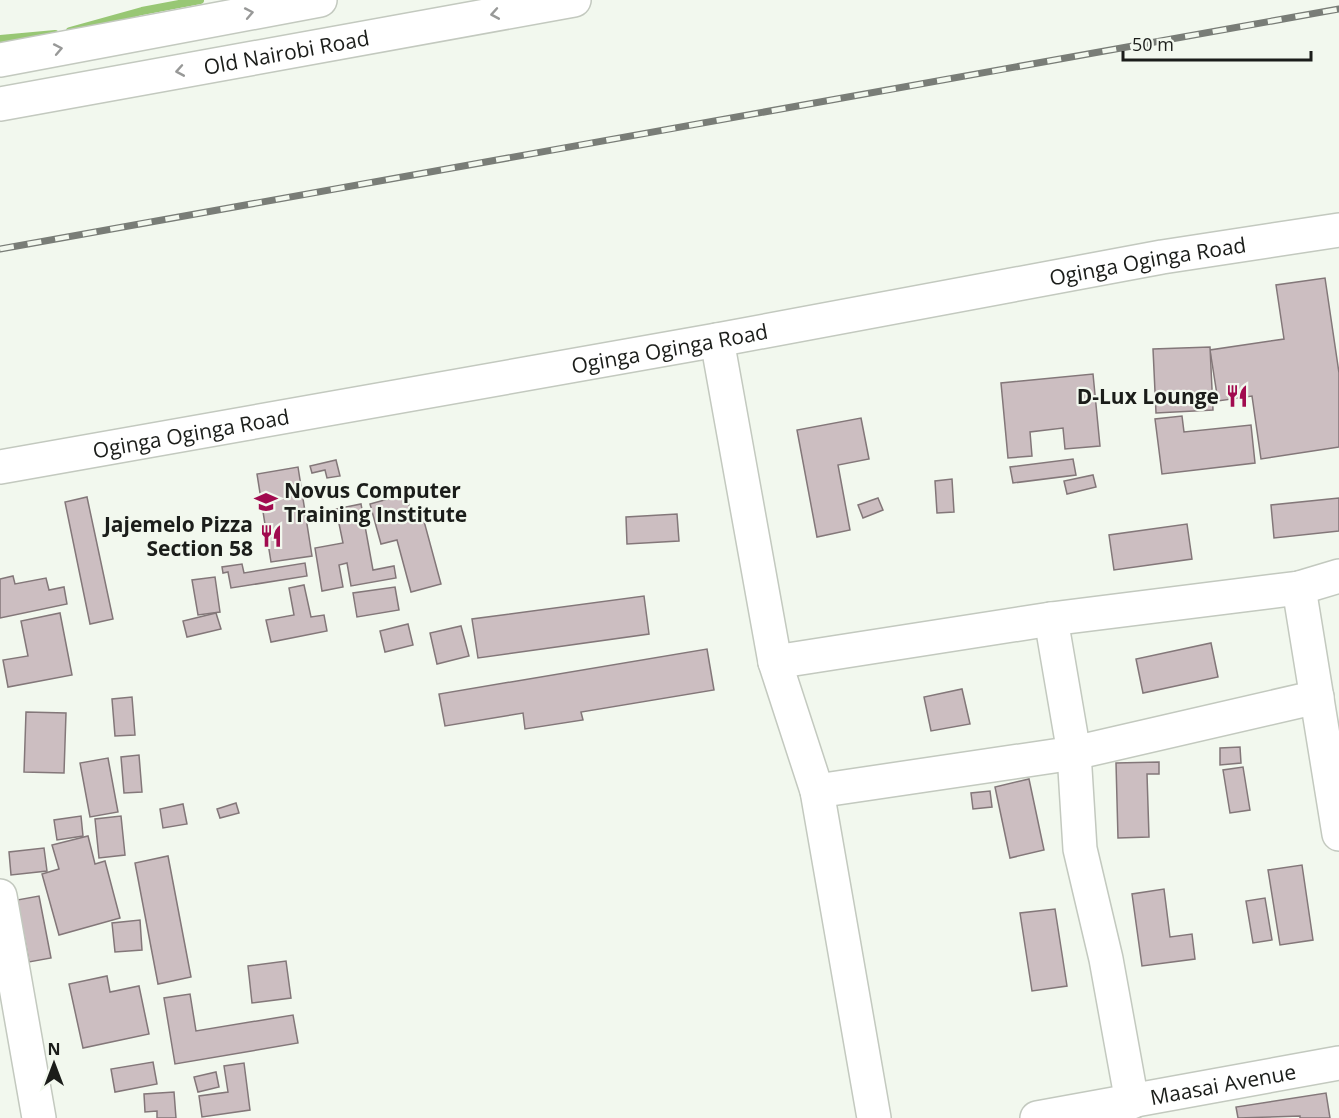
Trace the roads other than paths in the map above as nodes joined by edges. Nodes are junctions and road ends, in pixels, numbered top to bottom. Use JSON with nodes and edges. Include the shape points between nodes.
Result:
{"nodes":[{"id":1,"x":320,"y":0,"type":"edge"},
{"id":2,"x":574,"y":0,"type":"edge"},
{"id":3,"x":0,"y":60,"type":"edge"},
{"id":4,"x":0,"y":104,"type":"edge"},
{"id":5,"x":1339,"y":230,"type":"edge"},
{"id":6,"x":717,"y":340,"type":"junction"},
{"id":7,"x":0,"y":467,"type":"edge"},
{"id":8,"x":1339,"y":576,"type":"edge"},
{"id":9,"x":1299,"y":588,"type":"junction"},
{"id":10,"x":1051,"y":619,"type":"junction"},
{"id":11,"x":775,"y":662,"type":"junction"},
{"id":12,"x":1317,"y":697,"type":"junction"},
{"id":13,"x":1074,"y":753,"type":"junction"},
{"id":14,"x":817,"y":791,"type":"junction"},
{"id":15,"x":1339,"y":834,"type":"edge"},
{"id":16,"x":0,"y":896,"type":"edge"},
{"id":17,"x":1339,"y":1063,"type":"edge"},
{"id":18,"x":1132,"y":1102,"type":"junction"},
{"id":19,"x":39,"y":1118,"type":"edge"},
{"id":20,"x":874,"y":1118,"type":"edge"},
{"id":21,"x":1037,"y":1118,"type":"edge"}],
"edges":[{"from":3,"to":1,"type":"main road","one_way":true},
{"from":2,"to":4,"type":"main road","name":"Old Nairobi Road","one_way":true},
{"from":5,"to":6,"type":"main road","name":"Oginga Oginga Road","via":[[1162,257]]},
{"from":6,"to":7,"type":"main road","name":"Oginga Oginga Road"},
{"from":6,"to":11,"type":"main road"},
{"from":8,"to":9,"type":"main road"},
{"from":9,"to":10,"type":"main road"},
{"from":9,"to":12,"type":"main road"},
{"from":10,"to":11,"type":"main road"},
{"from":10,"to":13,"type":"main road"},
{"from":11,"to":14,"type":"main road"},
{"from":12,"to":13,"type":"main road"},
{"from":12,"to":15,"type":"main road"},
{"from":13,"to":14,"type":"main road"},
{"from":13,"to":18,"type":"main road","via":[[1080,849],[1106,959]]},
{"from":14,"to":20,"type":"main road"},
{"from":16,"to":19,"type":"main road"},
{"from":17,"to":18,"type":"main road","name":"Maasai Avenue"},
{"from":18,"to":21,"type":"main road","name":"Maasai Avenue"}]}
